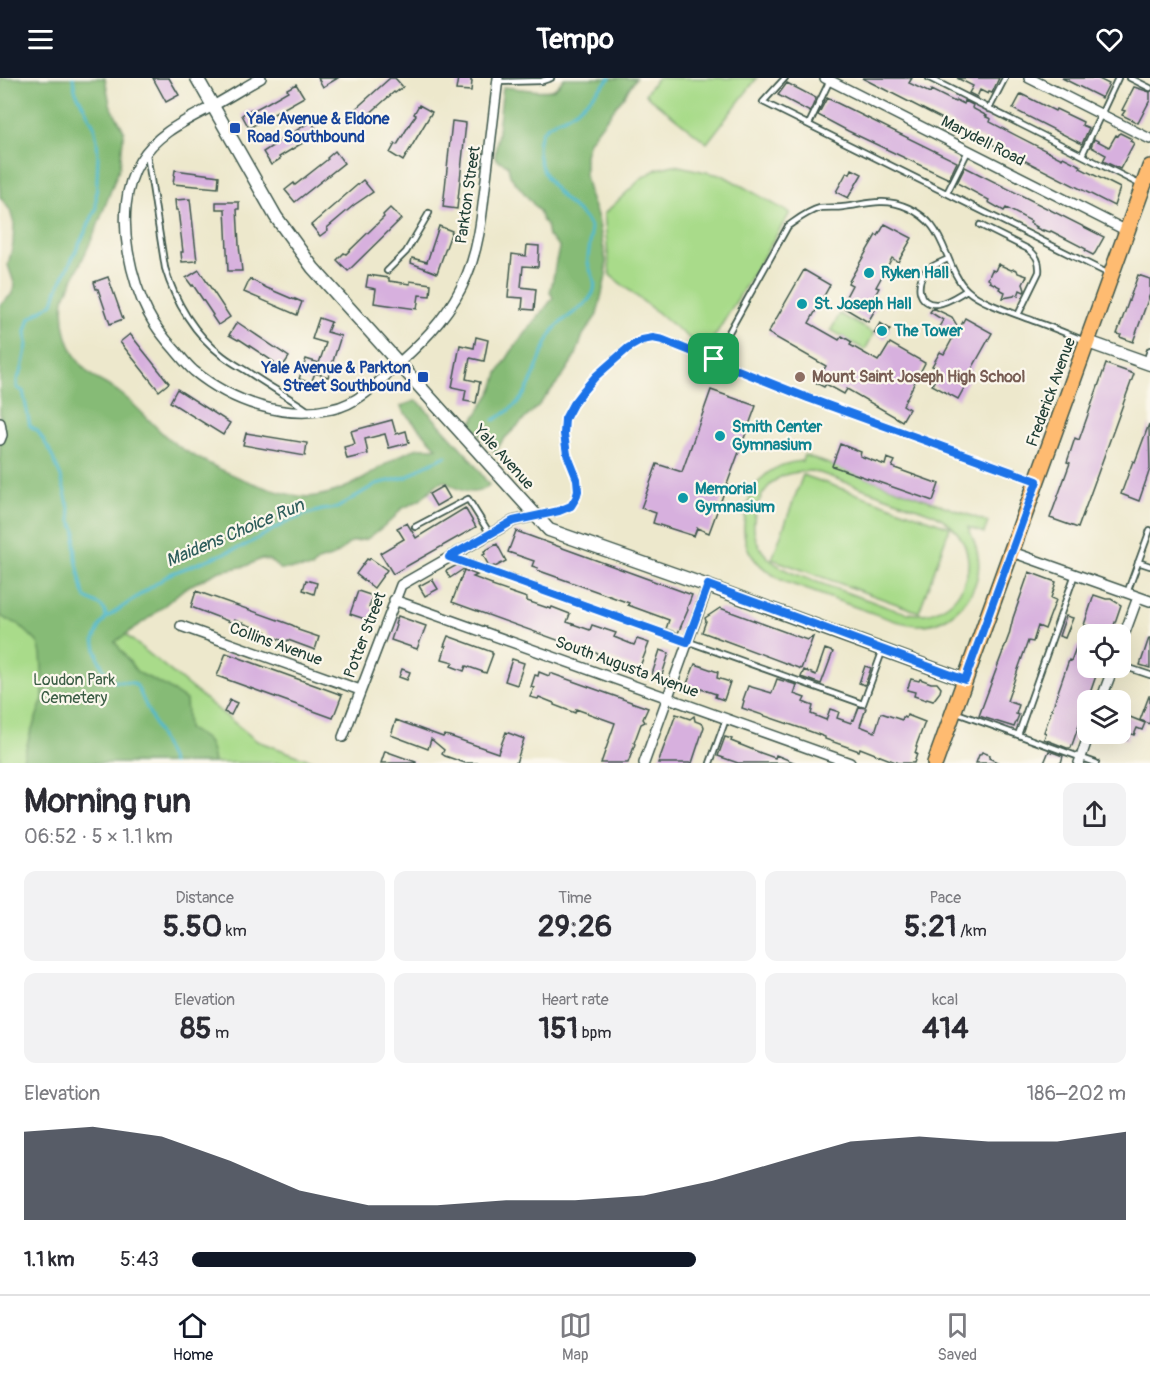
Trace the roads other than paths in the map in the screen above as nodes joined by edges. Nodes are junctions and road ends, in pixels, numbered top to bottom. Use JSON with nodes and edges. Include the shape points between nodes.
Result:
{"nodes":[{"id":1,"x":197,"y":78,"type":"edge"},
{"id":2,"x":551,"y":78,"type":"edge"},
{"id":3,"x":785,"y":78,"type":"edge"},
{"id":4,"x":929,"y":78,"type":"edge"},
{"id":5,"x":1005,"y":78,"type":"edge"},
{"id":6,"x":1029,"y":78,"type":"edge"},
{"id":7,"x":1118,"y":78,"type":"edge"},
{"id":8,"x":1130,"y":78,"type":"edge"},
{"id":9,"x":258,"y":79,"type":"edge"},
{"id":10,"x":828,"y":79,"type":"edge"},
{"id":11,"x":498,"y":80,"type":"edge"},
{"id":12,"x":1150,"y":88,"type":"edge"},
{"id":13,"x":212,"y":106,"type":"junction"},
{"id":14,"x":989,"y":109,"type":"junction"},
{"id":15,"x":1101,"y":115,"type":"junction"},
{"id":16,"x":809,"y":124,"type":"junction"},
{"id":17,"x":1150,"y":139,"type":"edge"},
{"id":18,"x":968,"y":151,"type":"junction"},
{"id":19,"x":147,"y":152,"type":"junction"},
{"id":20,"x":1082,"y":155,"type":"junction"},
{"id":21,"x":1150,"y":167,"type":"edge"},
{"id":22,"x":1143,"y":186,"type":"junction"},
{"id":23,"x":946,"y":193,"type":"junction"},
{"id":24,"x":429,"y":213,"type":"dead end"},
{"id":25,"x":980,"y":225,"type":"dead end"},
{"id":26,"x":1127,"y":231,"type":"junction"},
{"id":27,"x":948,"y":259,"type":"junction"},
{"id":28,"x":387,"y":271,"type":"dead end"},
{"id":29,"x":1111,"y":276,"type":"junction"},
{"id":30,"x":967,"y":290,"type":"junction"},
{"id":31,"x":1018,"y":315,"type":"junction"},
{"id":32,"x":1088,"y":342,"type":"junction"},
{"id":33,"x":1150,"y":350,"type":"edge"},
{"id":34,"x":714,"y":359,"type":"junction"},
{"id":35,"x":1148,"y":363,"type":"edge"},
{"id":36,"x":399,"y":364,"type":"junction"},
{"id":37,"x":311,"y":412,"type":"junction"},
{"id":38,"x":0,"y":423,"type":"edge"},
{"id":39,"x":0,"y":440,"type":"edge"},
{"id":40,"x":1037,"y":481,"type":"junction"},
{"id":41,"x":535,"y":516,"type":"junction"},
{"id":42,"x":416,"y":527,"type":"dead end"},
{"id":43,"x":1150,"y":530,"type":"edge"},
{"id":44,"x":490,"y":534,"type":"junction"},
{"id":45,"x":1012,"y":552,"type":"junction"},
{"id":46,"x":449,"y":557,"type":"junction"},
{"id":47,"x":1138,"y":562,"type":"junction"},
{"id":48,"x":1150,"y":566,"type":"edge"},
{"id":49,"x":1075,"y":574,"type":"junction"},
{"id":50,"x":708,"y":585,"type":"junction"},
{"id":51,"x":1127,"y":593,"type":"junction"},
{"id":52,"x":1138,"y":597,"type":"junction"},
{"id":53,"x":394,"y":600,"type":"junction"},
{"id":54,"x":1150,"y":601,"type":"edge"},
{"id":55,"x":1128,"y":624,"type":"edge"},
{"id":56,"x":181,"y":626,"type":"dead end"},
{"id":57,"x":687,"y":642,"type":"junction"},
{"id":58,"x":883,"y":650,"type":"junction"},
{"id":59,"x":1131,"y":669,"type":"edge"},
{"id":60,"x":1150,"y":675,"type":"edge"},
{"id":61,"x":965,"y":680,"type":"junction"},
{"id":62,"x":360,"y":690,"type":"junction"},
{"id":63,"x":667,"y":698,"type":"junction"},
{"id":64,"x":953,"y":712,"type":"junction"},
{"id":65,"x":726,"y":719,"type":"junction"},
{"id":66,"x":1018,"y":735,"type":"junction"},
{"id":67,"x":343,"y":736,"type":"dead end"},
{"id":68,"x":1085,"y":744,"type":"edge"},
{"id":69,"x":1079,"y":760,"type":"edge"},
{"id":70,"x":644,"y":763,"type":"edge"},
{"id":71,"x":710,"y":763,"type":"edge"},
{"id":72,"x":850,"y":763,"type":"edge"},
{"id":73,"x":935,"y":763,"type":"edge"},
{"id":74,"x":1096,"y":763,"type":"edge"}],
"edges":[{"from":1,"to":13,"type":"street","name":"Yale Avenue"},
{"from":2,"to":11,"type":"lane"},
{"from":3,"to":16,"type":"lane","via":[[763,102]]},
{"from":4,"to":14,"type":"lane"},
{"from":5,"to":14,"type":"lane"},
{"from":6,"to":15,"type":"street"},
{"from":7,"to":15,"type":"lane"},
{"from":8,"to":12,"type":"lane"},
{"from":9,"to":13,"type":"street","name":"Parkton Street"},
{"from":10,"to":16,"type":"lane"},
{"from":10,"to":18,"type":"street","name":"Marydell Road"},
{"from":11,"to":36,"type":"street","name":"Parkton Street","via":[[474,256],[446,314]]},
{"from":13,"to":19,"type":"street","name":"Parkton Street","via":[[174,126]]},
{"from":13,"to":36,"type":"street","name":"Yale Avenue","via":[[276,217],[313,268]]},
{"from":14,"to":20,"type":"lane"},
{"from":15,"to":17,"type":"street"},
{"from":15,"to":20,"type":"lane"},
{"from":16,"to":23,"type":"lane"},
{"from":18,"to":23,"type":"lane"},
{"from":18,"to":26,"type":"street","name":"Marydell Road"},
{"from":19,"to":37,"type":"lane","via":[[165,268],[189,321],[223,356]]},
{"from":19,"to":37,"type":"street","name":"Parkton Street","via":[[132,178],[125,224],[132,268],[148,315],[193,369],[231,395],[272,409]]},
{"from":20,"to":22,"type":"lane"},
{"from":21,"to":22,"type":"main road","name":"Frederick Avenue"},
{"from":22,"to":26,"type":"main road","name":"Frederick Avenue"},
{"from":23,"to":29,"type":"lane"},
{"from":24,"to":28,"type":"lane","via":[[406,252]]},
{"from":25,"to":31,"type":"lane","via":[[1028,249],[1038,259],[1039,272]]},
{"from":26,"to":29,"type":"main road","name":"Frederick Avenue"},
{"from":27,"to":30,"type":"lane"},
{"from":27,"to":30,"type":"lane","via":[[922,275],[919,291],[923,299],[938,304]]},
{"from":27,"to":34,"type":"lane","via":[[942,241],[921,214],[896,203],[820,208],[805,214],[788,226]]},
{"from":29,"to":32,"type":"main road","name":"Frederick Avenue"},
{"from":30,"to":31,"type":"lane"},
{"from":31,"to":32,"type":"lane"},
{"from":32,"to":35,"type":"street"},
{"from":32,"to":40,"type":"main road","name":"Frederick Avenue"},
{"from":33,"to":35,"type":"lane"},
{"from":34,"to":40,"type":"lane","via":[[808,398]]},
{"from":34,"to":41,"type":"lane","via":[[653,338],[628,348],[596,376],[565,419],[567,454],[577,479],[576,498],[571,506]]},
{"from":36,"to":37,"type":"street","name":"Parkton Street","via":[[350,403]]},
{"from":36,"to":41,"type":"street","name":"Yale Avenue"},
{"from":38,"to":39,"type":"street"},
{"from":40,"to":45,"type":"main road","name":"Frederick Avenue"},
{"from":41,"to":44,"type":"street","name":"Potter Street","via":[[513,521]]},
{"from":41,"to":50,"type":"street","name":"Yale Avenue","via":[[549,530]]},
{"from":42,"to":44,"type":"lane","via":[[468,499]]},
{"from":43,"to":47,"type":"lane"},
{"from":44,"to":46,"type":"street","name":"Potter Street"},
{"from":45,"to":49,"type":"street"},
{"from":45,"to":61,"type":"main road","name":"Frederick Avenue"},
{"from":46,"to":53,"type":"street","name":"Potter Street","via":[[400,585]]},
{"from":46,"to":57,"type":"lane"},
{"from":47,"to":48,"type":"lane"},
{"from":47,"to":51,"type":"lane"},
{"from":49,"to":51,"type":"street"},
{"from":49,"to":66,"type":"lane"},
{"from":50,"to":57,"type":"street"},
{"from":50,"to":58,"type":"street","name":"Yale Avenue"},
{"from":51,"to":52,"type":"street"},
{"from":52,"to":54,"type":"street"},
{"from":52,"to":55,"type":"street"},
{"from":53,"to":62,"type":"street","name":"Potter Street"},
{"from":53,"to":63,"type":"street","name":"South Augusta Avenue"},
{"from":56,"to":62,"type":"street","name":"Collins Avenue"},
{"from":57,"to":58,"type":"lane","via":[[863,705]]},
{"from":57,"to":63,"type":"street"},
{"from":58,"to":61,"type":"street","name":"Yale Avenue"},
{"from":59,"to":60,"type":"lane"},
{"from":61,"to":64,"type":"main road","name":"Frederick Avenue"},
{"from":62,"to":67,"type":"street","name":"Potter Street"},
{"from":63,"to":65,"type":"street","name":"South Augusta Avenue"},
{"from":63,"to":70,"type":"street"},
{"from":64,"to":66,"type":"lane"},
{"from":64,"to":73,"type":"main road","name":"Frederick Avenue"},
{"from":65,"to":71,"type":"lane"},
{"from":65,"to":72,"type":"street","name":"South Augusta Avenue"},
{"from":66,"to":69,"type":"lane"},
{"from":68,"to":69,"type":"street"},
{"from":69,"to":74,"type":"lane"}]}
